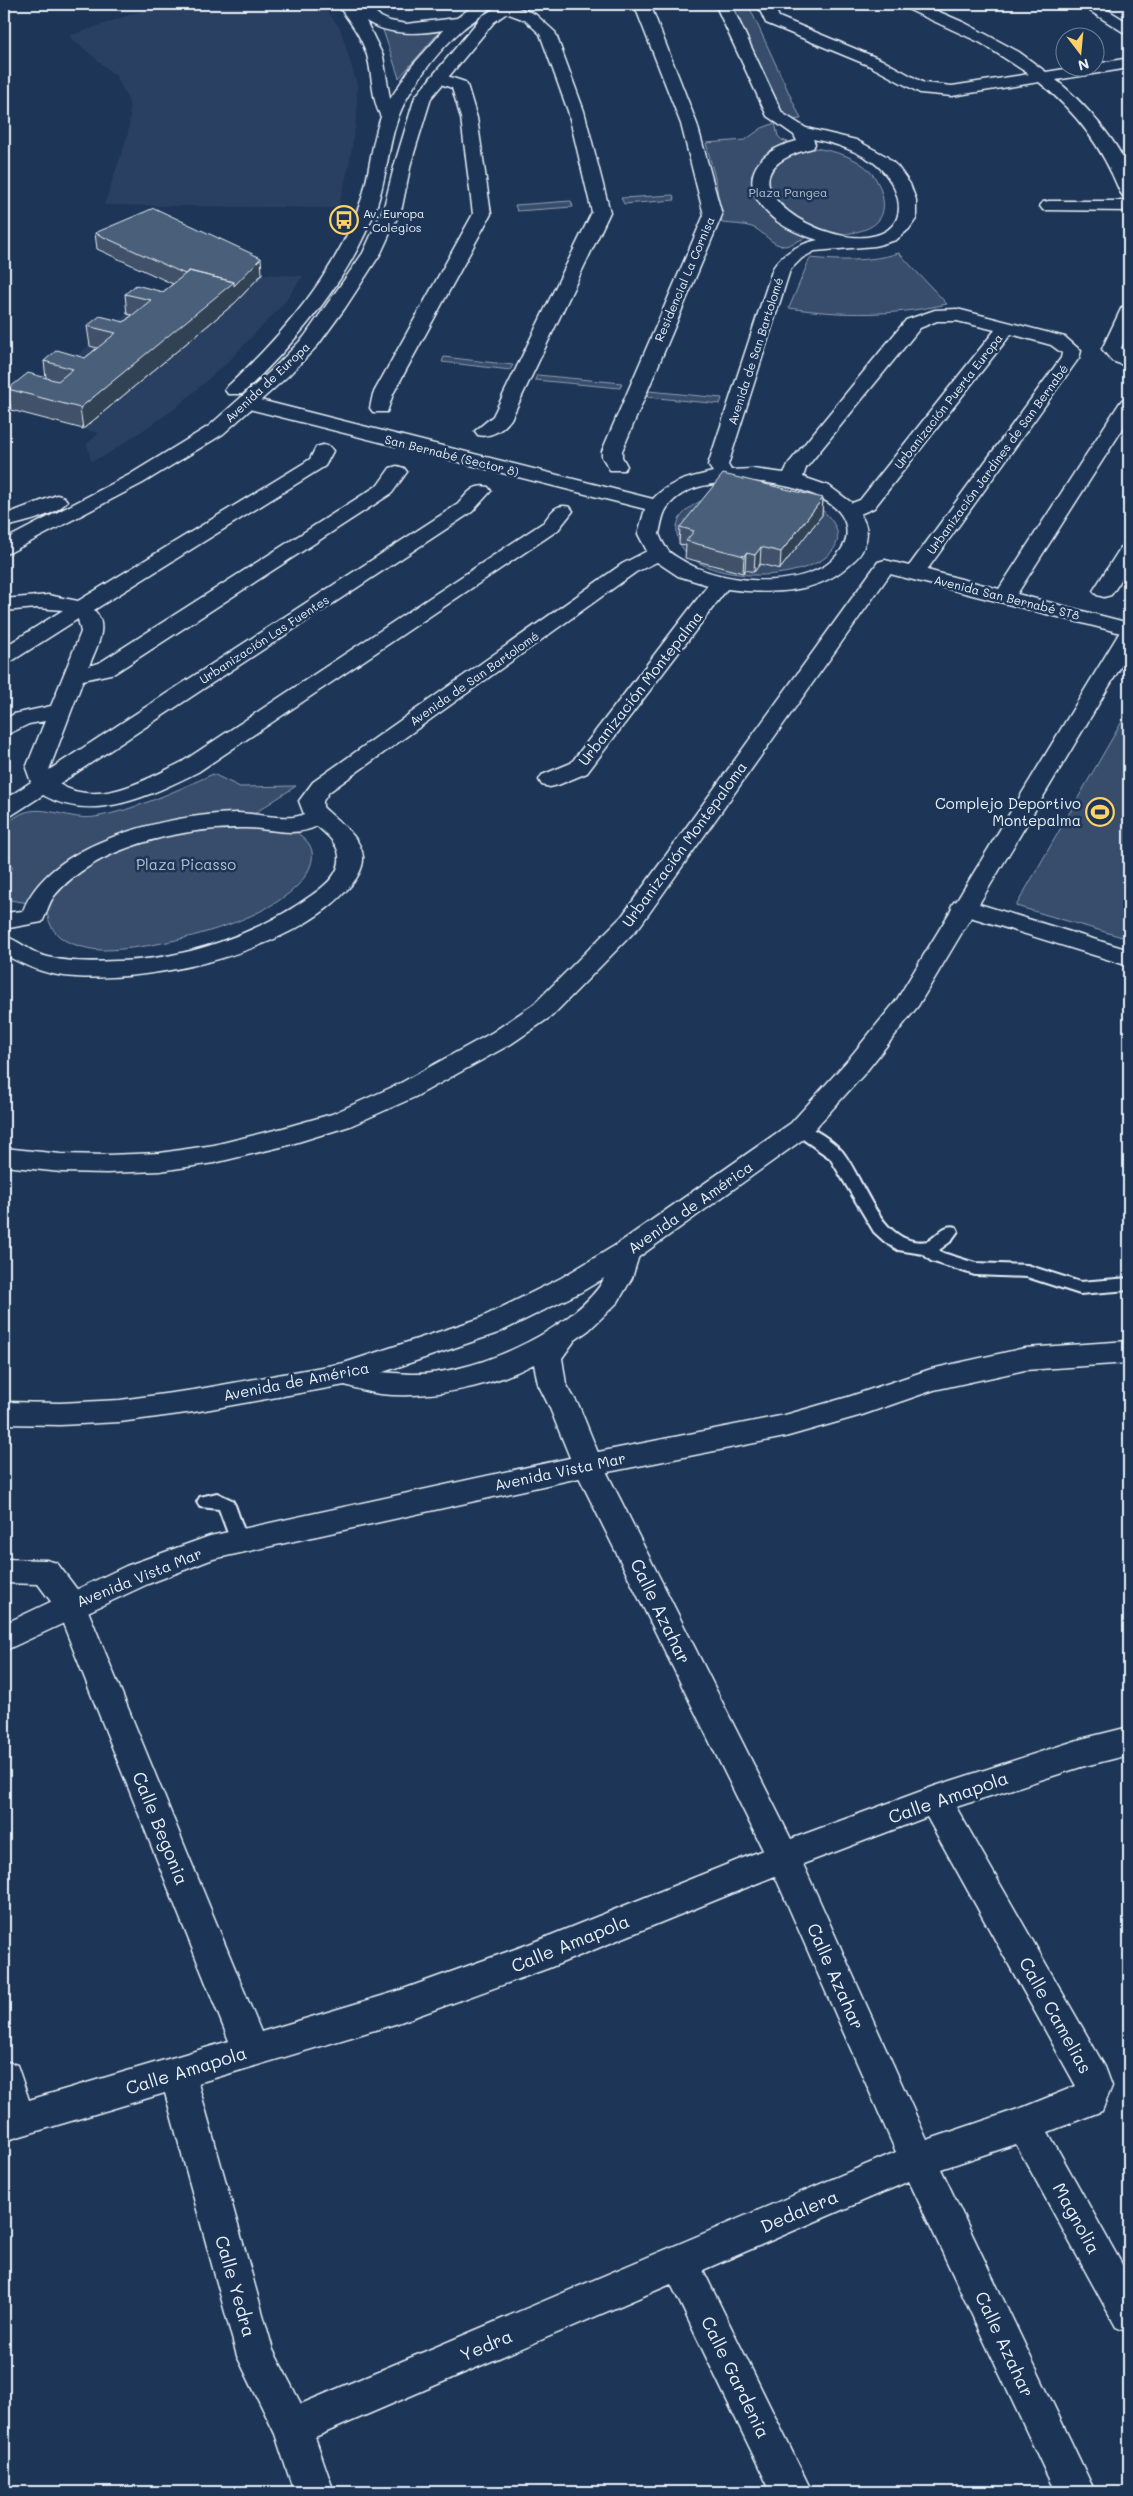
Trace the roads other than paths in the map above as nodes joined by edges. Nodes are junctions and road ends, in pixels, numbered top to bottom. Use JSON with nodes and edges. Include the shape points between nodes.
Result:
{"nodes":[{"id":1,"x":345,"y":4,"type":"edge"},
{"id":2,"x":358,"y":4,"type":"edge"},
{"id":3,"x":486,"y":4,"type":"edge"},
{"id":4,"x":642,"y":4,"type":"edge"},
{"id":5,"x":723,"y":4,"type":"edge"},
{"id":6,"x":765,"y":4,"type":"edge"},
{"id":7,"x":908,"y":4,"type":"edge"},
{"id":8,"x":1088,"y":4,"type":"edge"},
{"id":9,"x":509,"y":6,"type":"edge"},
{"id":10,"x":462,"y":22,"type":"junction"},
{"id":11,"x":1129,"y":29,"type":"edge"},
{"id":12,"x":1129,"y":63,"type":"edge"},
{"id":13,"x":438,"y":78,"type":"junction"},
{"id":14,"x":1045,"y":78,"type":"junction"},
{"id":15,"x":390,"y":116,"type":"junction"},
{"id":16,"x":801,"y":132,"type":"junction"},
{"id":17,"x":1129,"y":192,"type":"edge"},
{"id":18,"x":1049,"y":206,"type":"dead end"},
{"id":19,"x":1129,"y":206,"type":"edge"},
{"id":20,"x":850,"y":243,"type":"junction"},
{"id":21,"x":1129,"y":312,"type":"edge"},
{"id":22,"x":1007,"y":327,"type":"junction"},
{"id":23,"x":1129,"y":361,"type":"edge"},
{"id":24,"x":221,"y":402,"type":"dead end"},
{"id":25,"x":248,"y":403,"type":"junction"},
{"id":26,"x":1129,"y":404,"type":"edge"},
{"id":27,"x":380,"y":408,"type":"dead end"},
{"id":28,"x":198,"y":420,"type":"dead end"},
{"id":29,"x":485,"y":431,"type":"dead end"},
{"id":30,"x":323,"y":451,"type":"dead end"},
{"id":31,"x":617,"y":466,"type":"dead end"},
{"id":32,"x":397,"y":472,"type":"dead end"},
{"id":33,"x":726,"y":477,"type":"junction"},
{"id":34,"x":792,"y":480,"type":"junction"},
{"id":35,"x":481,"y":491,"type":"dead end"},
{"id":36,"x":657,"y":506,"type":"junction"},
{"id":37,"x":563,"y":511,"type":"dead end"},
{"id":38,"x":848,"y":511,"type":"junction"},
{"id":39,"x":4,"y":521,"type":"edge"},
{"id":40,"x":857,"y":532,"type":"junction"},
{"id":41,"x":4,"y":548,"type":"edge"},
{"id":42,"x":1129,"y":550,"type":"edge"},
{"id":43,"x":658,"y":553,"type":"junction"},
{"id":44,"x":885,"y":566,"type":"junction"},
{"id":45,"x":914,"y":574,"type":"junction"},
{"id":46,"x":812,"y":579,"type":"junction"},
{"id":47,"x":721,"y":584,"type":"junction"},
{"id":48,"x":1104,"y":591,"type":"dead end"},
{"id":49,"x":1004,"y":596,"type":"junction"},
{"id":50,"x":4,"y":605,"type":"edge"},
{"id":51,"x":80,"y":609,"type":"junction"},
{"id":52,"x":1129,"y":629,"type":"edge"},
{"id":53,"x":1129,"y":635,"type":"edge"},
{"id":54,"x":4,"y":656,"type":"edge"},
{"id":55,"x":74,"y":676,"type":"junction"},
{"id":56,"x":60,"y":711,"type":"junction"},
{"id":57,"x":4,"y":729,"type":"edge"},
{"id":58,"x":550,"y":780,"type":"dead end"},
{"id":59,"x":44,"y":784,"type":"junction"},
{"id":60,"x":4,"y":810,"type":"edge"},
{"id":61,"x":318,"y":816,"type":"junction"},
{"id":62,"x":963,"y":908,"type":"junction"},
{"id":63,"x":4,"y":922,"type":"edge"},
{"id":64,"x":4,"y":944,"type":"edge"},
{"id":65,"x":1129,"y":958,"type":"edge"},
{"id":66,"x":800,"y":1129,"type":"junction"},
{"id":67,"x":4,"y":1157,"type":"edge"},
{"id":68,"x":950,"y":1231,"type":"dead end"},
{"id":69,"x":927,"y":1248,"type":"junction"},
{"id":70,"x":626,"y":1252,"type":"junction"},
{"id":71,"x":1129,"y":1284,"type":"edge"},
{"id":72,"x":562,"y":1336,"type":"junction"},
{"id":73,"x":1129,"y":1352,"type":"edge"},
{"id":74,"x":498,"y":1366,"type":"junction"},
{"id":75,"x":345,"y":1374,"type":"junction"},
{"id":76,"x":552,"y":1384,"type":"junction"},
{"id":77,"x":4,"y":1413,"type":"edge"},
{"id":78,"x":588,"y":1465,"type":"junction"},
{"id":79,"x":206,"y":1502,"type":"dead end"},
{"id":80,"x":239,"y":1542,"type":"junction"},
{"id":81,"x":4,"y":1571,"type":"edge"},
{"id":82,"x":71,"y":1605,"type":"junction"},
{"id":83,"x":4,"y":1638,"type":"edge"},
{"id":84,"x":1129,"y":1741,"type":"edge"},
{"id":85,"x":935,"y":1800,"type":"junction"},
{"id":86,"x":784,"y":1857,"type":"junction"},
{"id":87,"x":251,"y":2051,"type":"junction"},
{"id":88,"x":177,"y":2073,"type":"junction"},
{"id":89,"x":4,"y":2077,"type":"edge"},
{"id":90,"x":11,"y":2122,"type":"edge"},
{"id":91,"x":1024,"y":2124,"type":"junction"},
{"id":92,"x":918,"y":2160,"type":"junction"},
{"id":93,"x":680,"y":2262,"type":"junction"},
{"id":94,"x":1129,"y":2314,"type":"edge"},
{"id":95,"x":292,"y":2427,"type":"junction"},
{"id":96,"x":314,"y":2492,"type":"edge"},
{"id":97,"x":792,"y":2492,"type":"edge"},
{"id":98,"x":1075,"y":2492,"type":"edge"}],
"edges":[{"from":1,"to":15,"type":"street","via":[[367,33],[380,76],[380,99]]},
{"from":2,"to":10,"type":"street","via":[[375,20],[396,26],[427,28]]},
{"from":3,"to":10,"type":"street","name":"Avenida de Europa"},
{"from":4,"to":31,"type":"street","name":"Residencial La Cornisa","via":[[689,124],[713,215],[612,451]]},
{"from":5,"to":16,"type":"street","name":"Avenida de San Bartolomé","via":[[775,116]]},
{"from":6,"to":14,"type":"street","via":[[772,20],[868,59],[920,88],[952,91]]},
{"from":7,"to":14,"type":"street","via":[[933,13],[1007,51]]},
{"from":8,"to":11,"type":"street"},
{"from":9,"to":13,"type":"street","name":"Avenida de Europa","via":[[488,20]]},
{"from":9,"to":29,"type":"street","via":[[530,17],[547,32],[576,111],[601,212],[501,420]]},
{"from":10,"to":15,"type":"street","name":"Avenida de Europa","via":[[437,45],[416,72]]},
{"from":12,"to":14,"type":"street"},
{"from":13,"to":25,"type":"street","name":"Avenida de Europa","via":[[423,97],[393,207],[372,253],[311,341]]},
{"from":13,"to":27,"type":"street","via":[[459,85],[469,118],[482,214],[383,394]]},
{"from":14,"to":17,"type":"street","via":[[1099,133]]},
{"from":15,"to":24,"type":"street","name":"Avenida de Europa","via":[[368,205],[350,246],[314,304],[256,371]]},
{"from":16,"to":20,"type":"street","name":"Avenida de San Bartolomé","via":[[807,144],[783,150],[767,162],[761,174],[766,198],[775,209],[803,228]]},
{"from":16,"to":20,"type":"street","name":"Avenida de San Bartolomé","via":[[848,142],[886,163],[899,178],[908,208],[904,225],[883,238]]},
{"from":18,"to":19,"type":"street"},
{"from":20,"to":33,"type":"street","name":"Avenida de San Bartolomé","via":[[807,246],[789,258],[782,268],[718,465]]},
{"from":21,"to":23,"type":"street","via":[[1112,349]]},
{"from":22,"to":34,"type":"street","name":"Urbanización Puerta Europa","via":[[957,314],[935,316],[913,324],[796,468]]},
{"from":22,"to":38,"type":"street","name":"Urbanización Puerta Europa","via":[[867,504]]},
{"from":22,"to":45,"type":"street","name":"Urbanización Jardines de San Bernabé","via":[[1065,344],[1072,355]]},
{"from":25,"to":36,"type":"street","name":"San Bernabé (Sector 8)"},
{"from":25,"to":41,"type":"street","name":"Avenida de Europa","via":[[216,430],[179,454]]},
{"from":26,"to":49,"type":"street"},
{"from":28,"to":39,"type":"street","via":[[152,453],[122,469],[29,514]]},
{"from":30,"to":51,"type":"street","via":[[311,468]]},
{"from":32,"to":55,"type":"street","via":[[385,489],[107,668]]},
{"from":33,"to":34,"type":"street","via":[[753,475]]},
{"from":33,"to":36,"type":"street","via":[[680,489]]},
{"from":34,"to":38,"type":"street","via":[[825,493]]},
{"from":35,"to":59,"type":"street","name":"Urbanización Las Fuentes","via":[[465,508]]},
{"from":36,"to":43,"type":"street","via":[[648,527],[649,538]]},
{"from":37,"to":59,"type":"street","via":[[551,526],[190,767],[146,788],[94,800],[75,800]]},
{"from":38,"to":40,"type":"street"},
{"from":40,"to":44,"type":"street","name":"Avenida San Bernabé ST8","via":[[870,556]]},
{"from":40,"to":46,"type":"street","via":[[853,548],[841,563]]},
{"from":42,"to":48,"type":"street"},
{"from":43,"to":47,"type":"street","via":[[693,576]]},
{"from":43,"to":61,"type":"street","name":"Avenida de San Bartolomé","via":[[628,568],[321,787],[311,802]]},
{"from":44,"to":45,"type":"street","name":"Avenida San Bernabé ST8"},
{"from":44,"to":46,"type":"street","name":"Avenida San Bernabé ST8","via":[[842,571]]},
{"from":44,"to":67,"type":"street","name":"Urbanización Montepaloma","via":[[631,920],[543,1010],[502,1038],[406,1091],[341,1120],[214,1154],[160,1162],[98,1164]]},
{"from":45,"to":49,"type":"street","name":"Avenida San Bernabé ST8"},
{"from":46,"to":47,"type":"street","via":[[773,586]]},
{"from":47,"to":58,"type":"street","name":"Urbanización Montepalma","via":[[579,768]]},
{"from":49,"to":52,"type":"street","name":"Avenida San Bernabé ST8"},
{"from":50,"to":51,"type":"street","via":[[48,601]]},
{"from":51,"to":54,"type":"street"},
{"from":51,"to":55,"type":"street","via":[[88,616],[92,632]]},
{"from":53,"to":62,"type":"street","name":"Avenida de América"},
{"from":55,"to":56,"type":"street"},
{"from":56,"to":57,"type":"street","via":[[22,719]]},
{"from":56,"to":59,"type":"street","via":[[37,768]]},
{"from":59,"to":60,"type":"street","name":"Urbanización Las Fuentes"},
{"from":61,"to":63,"type":"street","via":[[298,826],[224,821],[146,836],[106,850],[75,866],[49,886],[38,901],[33,917]]},
{"from":61,"to":64,"type":"street","via":[[349,848],[351,862],[340,884],[305,913],[255,938],[223,950],[152,965],[101,970],[65,968],[33,961]]},
{"from":62,"to":65,"type":"street"},
{"from":62,"to":66,"type":"street","name":"Avenida de América","via":[[905,1006]]},
{"from":66,"to":69,"type":"lane","via":[[830,1148],[840,1159],[885,1235],[901,1246]]},
{"from":66,"to":70,"type":"street","name":"Avenida de América"},
{"from":68,"to":69,"type":"lane","via":[[942,1242]]},
{"from":69,"to":71,"type":"lane","via":[[937,1258],[975,1269],[1027,1271],[1080,1288]]},
{"from":70,"to":72,"type":"street","via":[[620,1275],[604,1300]]},
{"from":70,"to":75,"type":"street","name":"Avenida de América","via":[[571,1285],[488,1326]]},
{"from":72,"to":74,"type":"street","via":[[530,1355]]},
{"from":72,"to":76,"type":"street","via":[[548,1356]]},
{"from":73,"to":78,"type":"street","name":"Avenida Vista Mar","via":[[1025,1359],[932,1380],[785,1426]]},
{"from":74,"to":75,"type":"street","via":[[468,1377],[397,1385],[366,1382]]},
{"from":74,"to":76,"type":"street","via":[[536,1373]]},
{"from":75,"to":77,"type":"street","name":"Avenida de América","via":[[120,1411]]},
{"from":76,"to":78,"type":"street"},
{"from":78,"to":80,"type":"street","name":"Avenida Vista Mar"},
{"from":78,"to":86,"type":"street","name":"Calle Azahar"},
{"from":79,"to":80,"type":"lane","via":[[218,1500],[226,1505]]},
{"from":80,"to":82,"type":"street","name":"Avenida Vista Mar","via":[[210,1548],[137,1575]]},
{"from":81,"to":82,"type":"street","name":"Calle Begonia","via":[[46,1572]]},
{"from":82,"to":83,"type":"street","name":"Avenida Vista Mar"},
{"from":82,"to":87,"type":"street","name":"Calle Begonia"},
{"from":84,"to":85,"type":"street","name":"Calle Amapola"},
{"from":85,"to":86,"type":"street","name":"Calle Amapola"},
{"from":85,"to":91,"type":"street","name":"Calle Camelias","via":[[1092,2079],[1092,2093],[1083,2103]]},
{"from":86,"to":87,"type":"street","name":"Calle Amapola","via":[[537,1957],[396,2008]]},
{"from":86,"to":92,"type":"street","name":"Calle Azahar"},
{"from":87,"to":88,"type":"street","name":"Calle Amapola"},
{"from":88,"to":90,"type":"street","name":"Calle Amapola"},
{"from":88,"to":95,"type":"street","name":"Calle Yedra","via":[[256,2356]]},
{"from":89,"to":90,"type":"street"},
{"from":91,"to":92,"type":"street","name":"Calle Camelias"},
{"from":91,"to":94,"type":"street","name":"Magnolia"},
{"from":92,"to":93,"type":"street","name":"Dedalera"},
{"from":92,"to":98,"type":"street","name":"Calle Azahar"},
{"from":93,"to":95,"type":"street","name":"Yedra"},
{"from":93,"to":97,"type":"street","name":"Calle Gardenia"},
{"from":95,"to":96,"type":"street","name":"Calle Yedra"}]}
